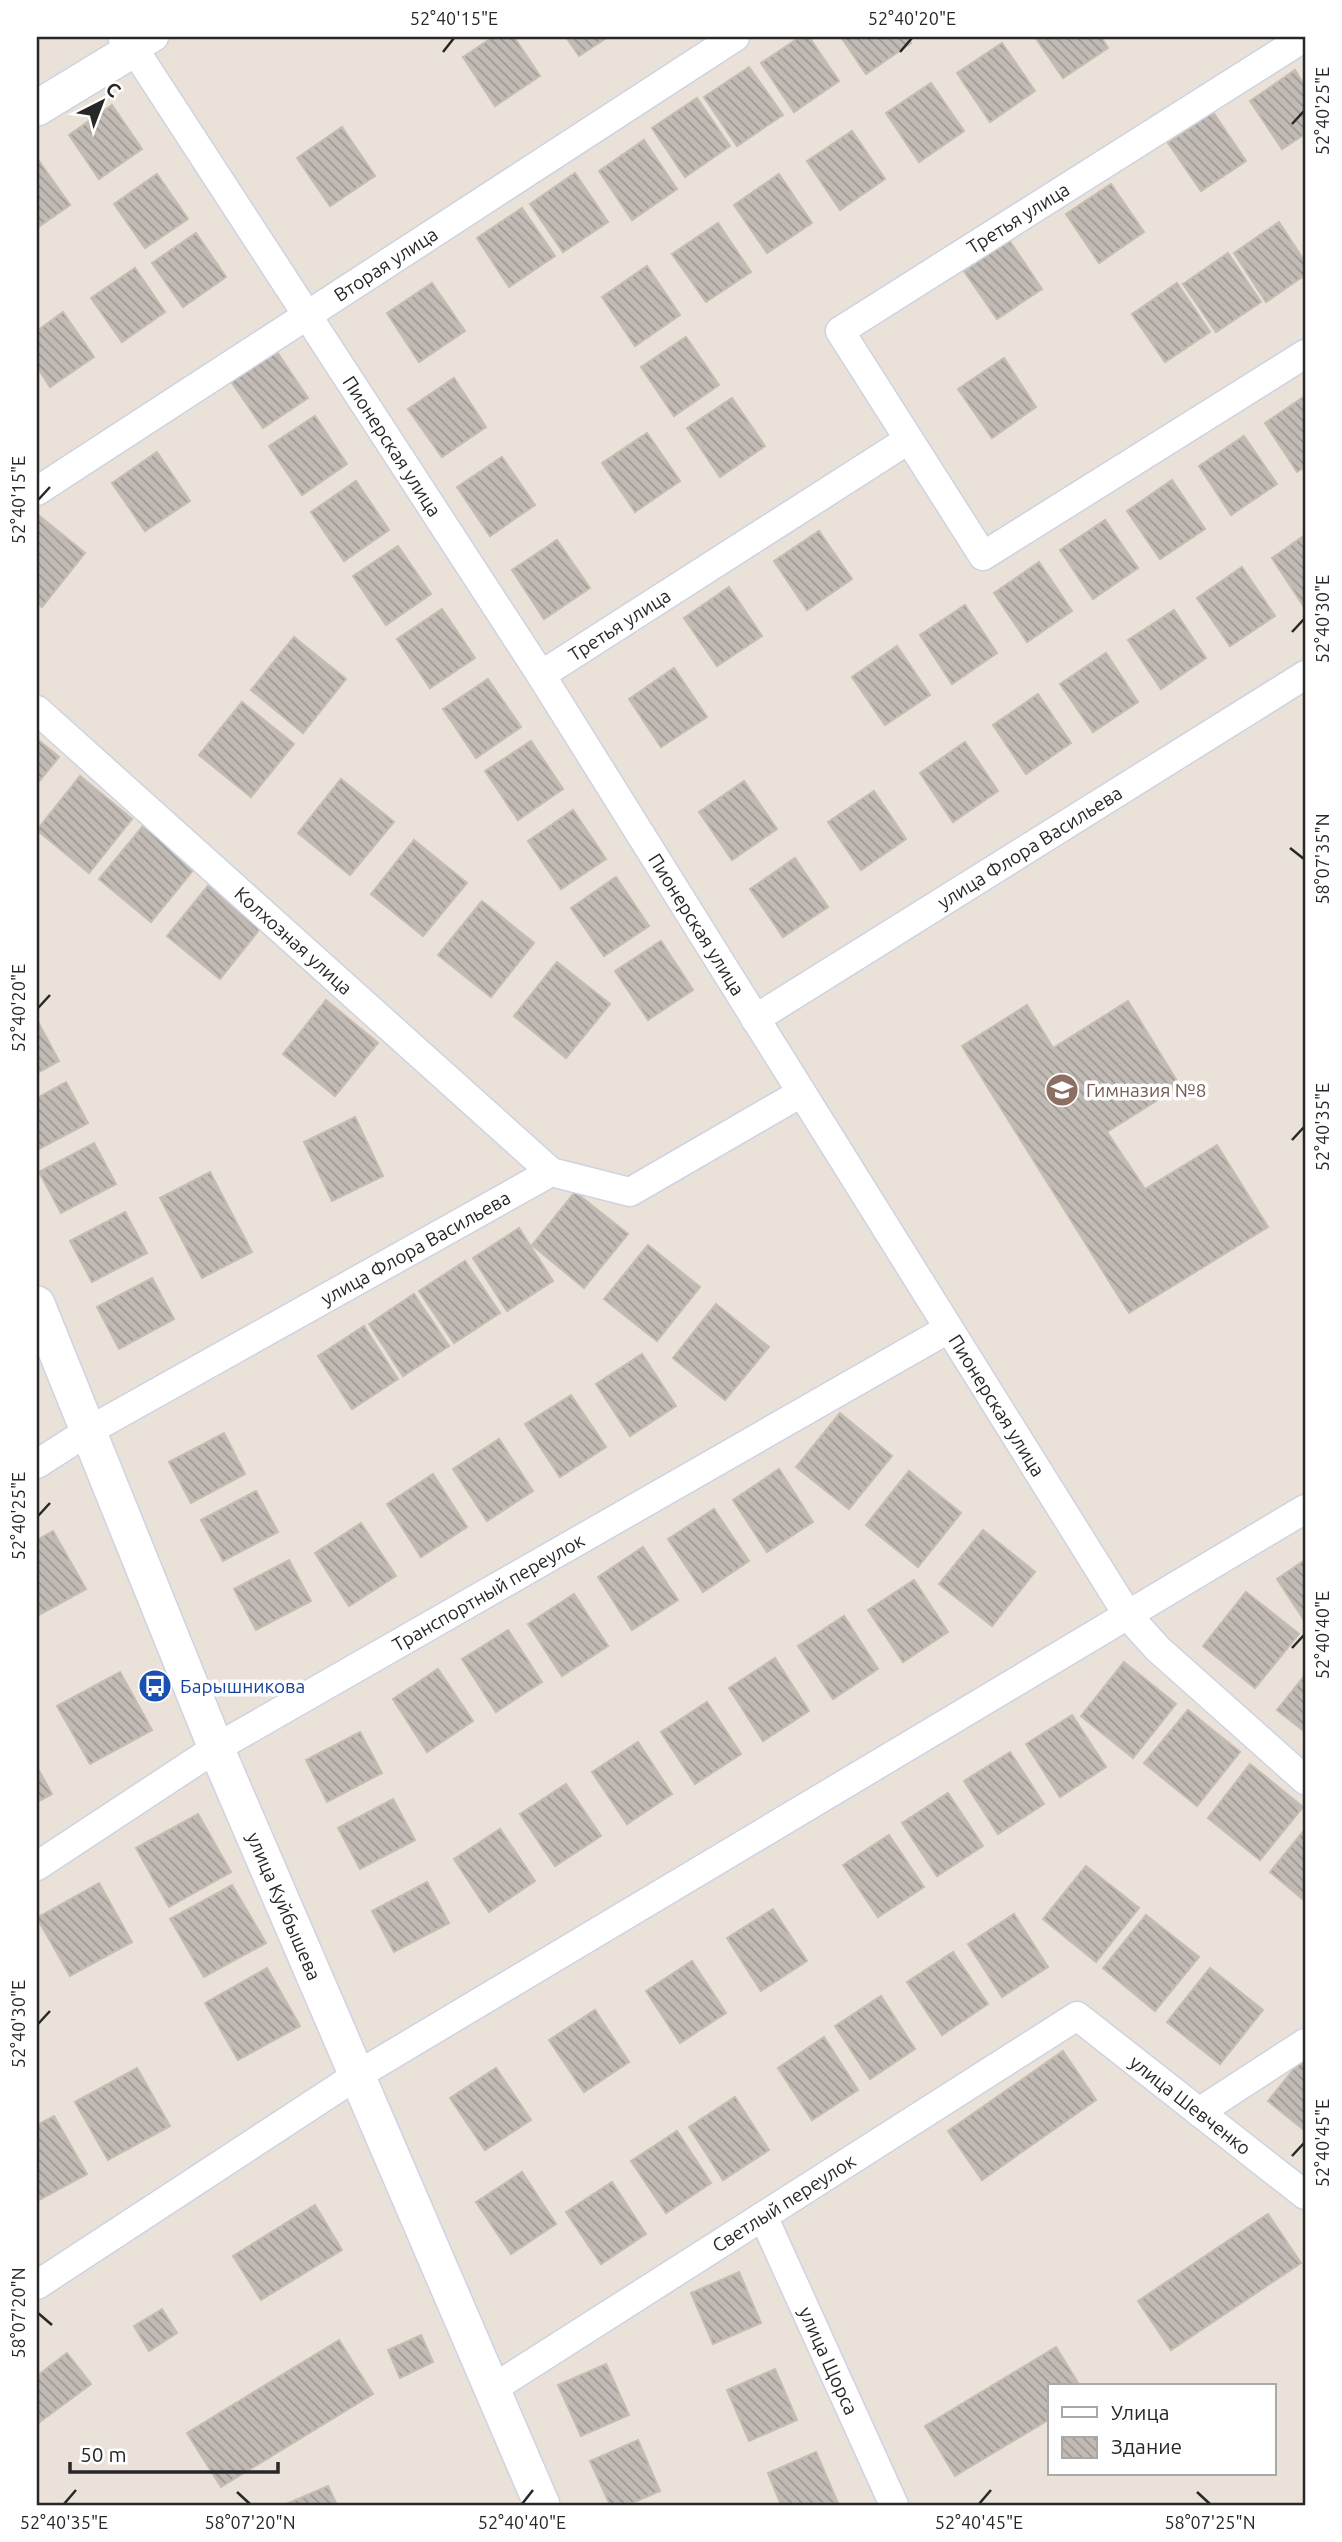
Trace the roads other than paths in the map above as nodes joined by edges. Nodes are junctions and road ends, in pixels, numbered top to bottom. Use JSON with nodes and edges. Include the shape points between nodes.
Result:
{"nodes":[{"id":1,"x":735,"y":37,"type":"edge"},
{"id":2,"x":1305,"y":37,"type":"edge"},
{"id":3,"x":138,"y":41,"type":"edge"},
{"id":4,"x":37,"y":108,"type":"edge"},
{"id":5,"x":307,"y":314,"type":"junction"},
{"id":6,"x":1305,"y":354,"type":"edge"},
{"id":7,"x":908,"y":440,"type":"junction"},
{"id":8,"x":37,"y":491,"type":"edge"},
{"id":9,"x":541,"y":675,"type":"junction"},
{"id":10,"x":1305,"y":675,"type":"edge"},
{"id":11,"x":37,"y":710,"type":"edge"},
{"id":12,"x":755,"y":1019,"type":"junction"},
{"id":13,"x":801,"y":1093,"type":"junction"},
{"id":14,"x":551,"y":1172,"type":"junction"},
{"id":15,"x":37,"y":1304,"type":"edge"},
{"id":16,"x":948,"y":1329,"type":"junction"},
{"id":17,"x":90,"y":1430,"type":"junction"},
{"id":18,"x":37,"y":1464,"type":"edge"},
{"id":19,"x":1305,"y":1509,"type":"edge"},
{"id":20,"x":1129,"y":1617,"type":"junction"},
{"id":21,"x":216,"y":1748,"type":"junction"},
{"id":22,"x":1305,"y":1780,"type":"edge"},
{"id":23,"x":37,"y":1866,"type":"edge"},
{"id":24,"x":1077,"y":2016,"type":"joint"},
{"id":25,"x":1305,"y":2043,"type":"edge"},
{"id":26,"x":356,"y":2076,"type":"junction"},
{"id":27,"x":1199,"y":2112,"type":"junction"},
{"id":28,"x":1305,"y":2195,"type":"edge"},
{"id":29,"x":763,"y":2216,"type":"junction"},
{"id":30,"x":37,"y":2285,"type":"edge"},
{"id":31,"x":492,"y":2389,"type":"junction"},
{"id":32,"x":542,"y":2505,"type":"edge"},
{"id":33,"x":894,"y":2505,"type":"edge"}],
"edges":[{"from":1,"to":5,"type":"street","name":"Вторая улица"},
{"from":2,"to":7,"type":"street","name":"Третья улица","via":[[840,331]]},
{"from":3,"to":4,"type":"street"},
{"from":3,"to":5,"type":"street","name":"Пионерская улица"},
{"from":5,"to":8,"type":"street","name":"Вторая улица"},
{"from":5,"to":9,"type":"street","name":"Пионерская улица"},
{"from":6,"to":7,"type":"street","name":"Третья улица","via":[[983,556]]},
{"from":7,"to":9,"type":"street","name":"Третья улица"},
{"from":9,"to":12,"type":"street","name":"Пионерская улица"},
{"from":10,"to":12,"type":"street","name":"улица Флора Васильева"},
{"from":11,"to":14,"type":"street","name":"Колхозная улица"},
{"from":12,"to":13,"type":"street","name":"Пионерская улица"},
{"from":13,"to":14,"type":"street","via":[[630,1192]]},
{"from":13,"to":16,"type":"street","name":"Пионерская улица"},
{"from":14,"to":17,"type":"street","name":"улица Флора Васильева"},
{"from":15,"to":17,"type":"street","name":"улица Куйбышева"},
{"from":16,"to":20,"type":"street","name":"Пионерская улица"},
{"from":16,"to":21,"type":"street","name":"Транспортный переулок"},
{"from":17,"to":18,"type":"street","name":"улица Флора Васильева"},
{"from":17,"to":21,"type":"street","name":"улица Куйбышева"},
{"from":19,"to":20,"type":"street"},
{"from":20,"to":22,"type":"street","name":"Пионерская улица","via":[[1158,1649]]},
{"from":20,"to":26,"type":"street"},
{"from":21,"to":23,"type":"street","name":"Транспортный переулок"},
{"from":21,"to":26,"type":"street","name":"улица Куйбышева"},
{"from":24,"to":27,"type":"street","name":"улица Шевченко"},
{"from":24,"to":29,"type":"street","name":"Светлый переулок"},
{"from":25,"to":27,"type":"street"},
{"from":26,"to":30,"type":"street"},
{"from":26,"to":31,"type":"street","name":"улица Куйбышева"},
{"from":27,"to":28,"type":"street","name":"улица Шевченко"},
{"from":29,"to":31,"type":"street","name":"Светлый переулок"},
{"from":29,"to":33,"type":"street","name":"улица Щорса"},
{"from":31,"to":32,"type":"street","name":"улица Куйбышева"}]}
